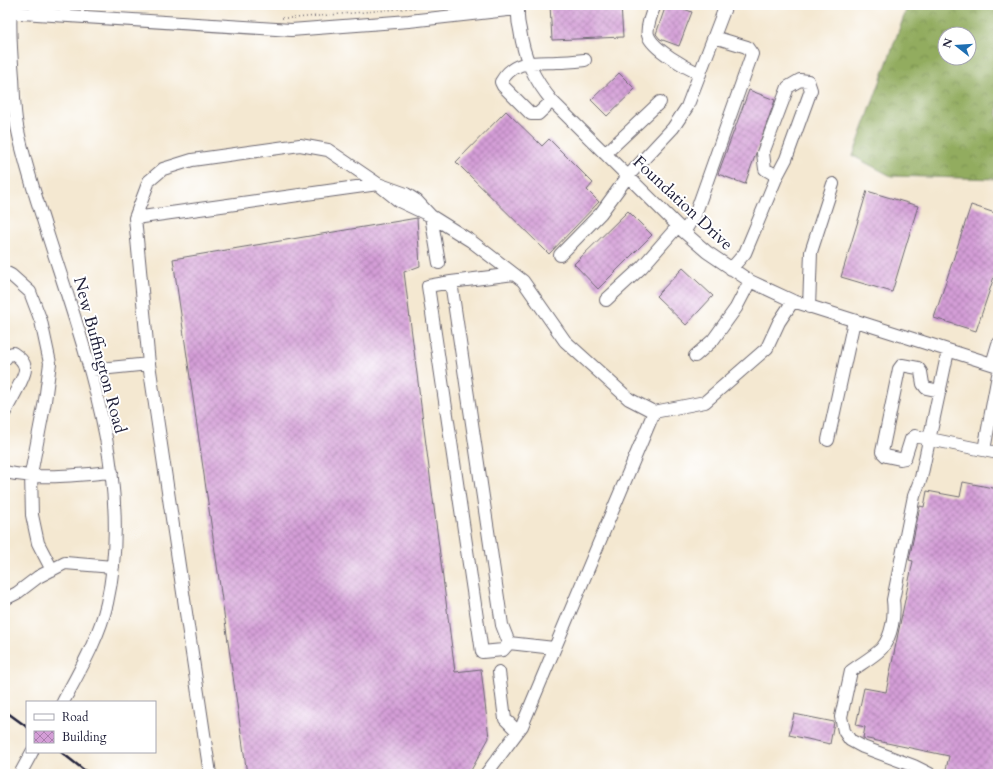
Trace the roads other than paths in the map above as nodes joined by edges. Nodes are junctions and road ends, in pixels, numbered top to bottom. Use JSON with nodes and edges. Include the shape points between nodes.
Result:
{"nodes":[{"id":1,"x":655,"y":5,"type":"edge"},
{"id":2,"x":724,"y":6,"type":"edge"},
{"id":3,"x":518,"y":7,"type":"edge"},
{"id":4,"x":9,"y":10,"type":"edge"},
{"id":5,"x":714,"y":37,"type":"junction"},
{"id":6,"x":585,"y":60,"type":"dead end"},
{"id":7,"x":528,"y":63,"type":"junction"},
{"id":8,"x":700,"y":74,"type":"junction"},
{"id":9,"x":552,"y":101,"type":"junction"},
{"id":10,"x":660,"y":102,"type":"dead end"},
{"id":11,"x":605,"y":154,"type":"junction"},
{"id":12,"x":628,"y":176,"type":"junction"},
{"id":13,"x":777,"y":176,"type":"junction"},
{"id":14,"x":378,"y":184,"type":"junction"},
{"id":15,"x":833,"y":184,"type":"dead end"},
{"id":16,"x":431,"y":216,"type":"junction"},
{"id":17,"x":134,"y":218,"type":"junction"},
{"id":18,"x":681,"y":229,"type":"junction"},
{"id":19,"x":560,"y":255,"type":"dead end"},
{"id":20,"x":439,"y":263,"type":"dead end"},
{"id":21,"x":731,"y":269,"type":"junction"},
{"id":22,"x":5,"y":272,"type":"edge"},
{"id":23,"x":514,"y":274,"type":"junction"},
{"id":24,"x":750,"y":281,"type":"junction"},
{"id":25,"x":451,"y":282,"type":"junction"},
{"id":26,"x":606,"y":300,"type":"dead end"},
{"id":27,"x":793,"y":302,"type":"junction"},
{"id":28,"x":809,"y":307,"type":"junction"},
{"id":29,"x":854,"y":321,"type":"junction"},
{"id":30,"x":998,"y":344,"type":"edge"},
{"id":31,"x":948,"y":351,"type":"junction"},
{"id":32,"x":695,"y":356,"type":"dead end"},
{"id":33,"x":5,"y":359,"type":"edge"},
{"id":34,"x":149,"y":364,"type":"junction"},
{"id":35,"x":996,"y":369,"type":"edge"},
{"id":36,"x":90,"y":370,"type":"junction"},
{"id":37,"x":940,"y":391,"type":"junction"},
{"id":38,"x":5,"y":412,"type":"edge"},
{"id":39,"x":654,"y":412,"type":"junction"},
{"id":40,"x":929,"y":438,"type":"junction"},
{"id":41,"x":828,"y":440,"type":"dead end"},
{"id":42,"x":984,"y":450,"type":"junction"},
{"id":43,"x":998,"y":453,"type":"edge"},
{"id":44,"x":5,"y":472,"type":"edge"},
{"id":45,"x":112,"y":472,"type":"junction"},
{"id":46,"x":31,"y":476,"type":"junction"},
{"id":47,"x":113,"y":567,"type":"junction"},
{"id":48,"x":52,"y":570,"type":"junction"},
{"id":49,"x":5,"y":599,"type":"edge"},
{"id":50,"x":509,"y":643,"type":"junction"},
{"id":51,"x":554,"y":648,"type":"junction"},
{"id":52,"x":499,"y":672,"type":"dead end"},
{"id":53,"x":64,"y":701,"type":"edge"},
{"id":54,"x":517,"y":732,"type":"junction"},
{"id":55,"x":32,"y":753,"type":"edge"},
{"id":56,"x":20,"y":774,"type":"edge"},
{"id":57,"x":210,"y":774,"type":"edge"},
{"id":58,"x":486,"y":774,"type":"edge"},
{"id":59,"x":930,"y":774,"type":"edge"}],
"edges":[{"from":1,"to":8,"type":"street","via":[[647,34],[650,39],[668,56]]},
{"from":2,"to":5,"type":"street"},
{"from":3,"to":4,"type":"street","via":[[409,21],[292,30]]},
{"from":3,"to":7,"type":"street","name":"Foundation Drive","via":[[522,46]]},
{"from":4,"to":36,"type":"street","name":"New Buffington Road","via":[[18,131],[28,173]]},
{"from":5,"to":8,"type":"street"},
{"from":5,"to":18,"type":"street","via":[[747,47],[752,54],[695,214]]},
{"from":6,"to":7,"type":"street"},
{"from":7,"to":9,"type":"street","name":"Foundation Drive","via":[[542,89]]},
{"from":7,"to":9,"type":"street","via":[[512,69],[504,76],[502,86],[531,114],[538,114]]},
{"from":8,"to":12,"type":"street","via":[[687,107],[673,128]]},
{"from":9,"to":11,"type":"street","name":"Foundation Drive"},
{"from":10,"to":11,"type":"street"},
{"from":11,"to":12,"type":"street","name":"Foundation Drive"},
{"from":12,"to":18,"type":"street","name":"Foundation Drive"},
{"from":12,"to":19,"type":"street","via":[[601,213]]},
{"from":13,"to":13,"type":"street","via":[[786,159],[811,90],[808,81],[800,80],[788,87],[763,153],[765,169]]},
{"from":13,"to":21,"type":"street","via":[[745,253]]},
{"from":14,"to":16,"type":"street","via":[[399,201]]},
{"from":14,"to":17,"type":"street"},
{"from":14,"to":17,"type":"street","via":[[328,150],[300,145],[192,160],[164,169],[149,181]]},
{"from":15,"to":28,"type":"street","via":[[811,252]]},
{"from":16,"to":20,"type":"street"},
{"from":16,"to":23,"type":"street","via":[[471,241]]},
{"from":17,"to":34,"type":"street"},
{"from":18,"to":21,"type":"street","name":"Foundation Drive"},
{"from":18,"to":26,"type":"street"},
{"from":21,"to":24,"type":"street","name":"Foundation Drive"},
{"from":22,"to":46,"type":"street","via":[[30,292],[41,321],[50,362]]},
{"from":23,"to":25,"type":"street"},
{"from":23,"to":39,"type":"street","via":[[523,281],[565,341],[629,399]]},
{"from":24,"to":27,"type":"street","name":"Foundation Drive"},
{"from":24,"to":32,"type":"street","via":[[736,308],[713,340]]},
{"from":25,"to":50,"type":"street","via":[[502,624]]},
{"from":25,"to":50,"type":"street","via":[[428,286],[482,652],[503,650]]},
{"from":27,"to":28,"type":"street","name":"Foundation Drive"},
{"from":27,"to":39,"type":"street","via":[[778,322],[767,348],[704,402]]},
{"from":28,"to":29,"type":"street","name":"Foundation Drive"},
{"from":29,"to":31,"type":"street","name":"Foundation Drive"},
{"from":29,"to":41,"type":"street"},
{"from":30,"to":35,"type":"street"},
{"from":31,"to":35,"type":"street","name":"Foundation Drive"},
{"from":31,"to":37,"type":"street"},
{"from":33,"to":38,"type":"street","via":[[13,353],[22,360],[25,369]]},
{"from":34,"to":36,"type":"street"},
{"from":34,"to":57,"type":"street"},
{"from":35,"to":42,"type":"street"},
{"from":36,"to":45,"type":"street","name":"New Buffington Road"},
{"from":37,"to":40,"type":"street"},
{"from":37,"to":40,"type":"street","via":[[926,388],[918,368],[902,365],[899,369],[882,452],[886,456],[905,458],[911,439],[915,436]]},
{"from":39,"to":51,"type":"street"},
{"from":40,"to":42,"type":"street"},
{"from":40,"to":59,"type":"street","via":[[921,478],[914,496],[893,600],[894,612],[890,632],[882,648],[851,671],[841,717],[844,731],[850,740]]},
{"from":42,"to":43,"type":"street"},
{"from":44,"to":46,"type":"street"},
{"from":45,"to":46,"type":"street"},
{"from":45,"to":47,"type":"street","name":"New Buffington Road","via":[[115,528]]},
{"from":46,"to":48,"type":"street","via":[[32,515],[38,543]]},
{"from":47,"to":48,"type":"street","via":[[65,563]]},
{"from":47,"to":53,"type":"street","name":"New Buffington Road","via":[[103,619],[90,652]]},
{"from":48,"to":49,"type":"street"},
{"from":50,"to":51,"type":"street"},
{"from":51,"to":54,"type":"street","via":[[522,726]]},
{"from":52,"to":54,"type":"street","via":[[505,719]]},
{"from":54,"to":58,"type":"street"},
{"from":55,"to":56,"type":"street"}]}
